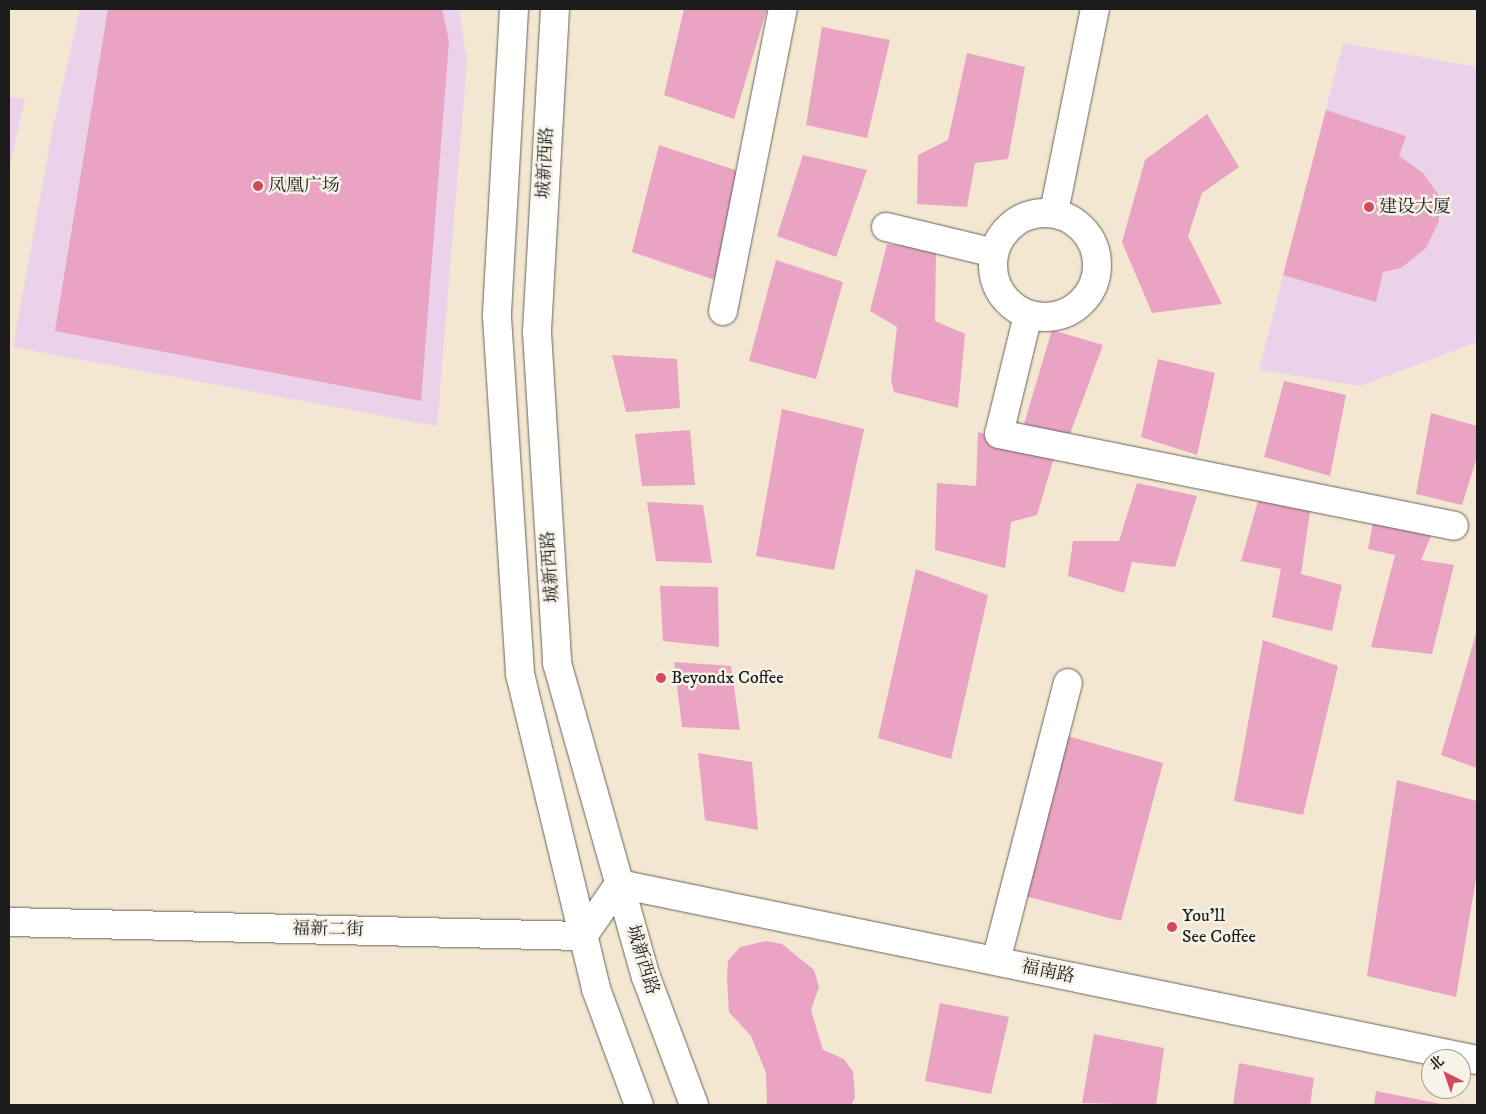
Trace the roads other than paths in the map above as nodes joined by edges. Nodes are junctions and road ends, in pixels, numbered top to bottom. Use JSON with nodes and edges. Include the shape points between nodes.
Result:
{"nodes":[{"id":1,"x":499,"y":9,"type":"edge"},
{"id":2,"x":514,"y":9,"type":"edge"},
{"id":3,"x":555,"y":9,"type":"edge"},
{"id":4,"x":570,"y":9,"type":"edge"},
{"id":5,"x":783,"y":9,"type":"edge"},
{"id":6,"x":1094,"y":9,"type":"edge"},
{"id":7,"x":553,"y":41,"type":"junction"},
{"id":8,"x":512,"y":49,"type":"junction"},
{"id":9,"x":1054,"y":212,"type":"junction"},
{"id":10,"x":886,"y":227,"type":"dead end"},
{"id":11,"x":994,"y":253,"type":"junction"},
{"id":12,"x":723,"y":311,"type":"dead end"},
{"id":13,"x":1028,"y":315,"type":"junction"},
{"id":14,"x":1454,"y":526,"type":"dead end"},
{"id":15,"x":1068,"y":683,"type":"dead end"},
{"id":16,"x":619,"y":884,"type":"junction"},
{"id":17,"x":9,"y":922,"type":"edge"},
{"id":18,"x":583,"y":936,"type":"junction"},
{"id":19,"x":996,"y":961,"type":"junction"},
{"id":20,"x":1477,"y":1060,"type":"edge"},
{"id":21,"x":639,"y":1105,"type":"edge"},
{"id":22,"x":694,"y":1105,"type":"edge"}],
"edges":[{"from":1,"to":8,"type":"main road"},
{"from":2,"to":8,"type":"main road"},
{"from":3,"to":7,"type":"main road","name":"城新西路"},
{"from":4,"to":7,"type":"main road"},
{"from":5,"to":12,"type":"main road"},
{"from":6,"to":9,"type":"main road"},
{"from":7,"to":16,"type":"main road","name":"城新西路","via":[[537,332],[558,663]]},
{"from":8,"to":18,"type":"main road","via":[[497,317],[520,674]]},
{"from":9,"to":11,"type":"main road","via":[[1019,219],[1006,230]]},
{"from":9,"to":13,"type":"main road","via":[[1083,229],[1093,243],[1098,260],[1096,277],[1089,293],[1062,315]]},
{"from":10,"to":11,"type":"main road"},
{"from":11,"to":13,"type":"main road","via":[[994,278],[1001,294],[1013,307]]},
{"from":13,"to":14,"type":"main road","via":[[998,434]]},
{"from":15,"to":19,"type":"main road"},
{"from":16,"to":18,"type":"main road"},
{"from":16,"to":19,"type":"main road","name":"福南路"},
{"from":16,"to":22,"type":"main road","name":"城新西路","via":[[646,977]]},
{"from":17,"to":18,"type":"main road","name":"福新二街"},
{"from":18,"to":21,"type":"main road","via":[[596,989]]},
{"from":19,"to":20,"type":"main road","name":"福南路"}]}
